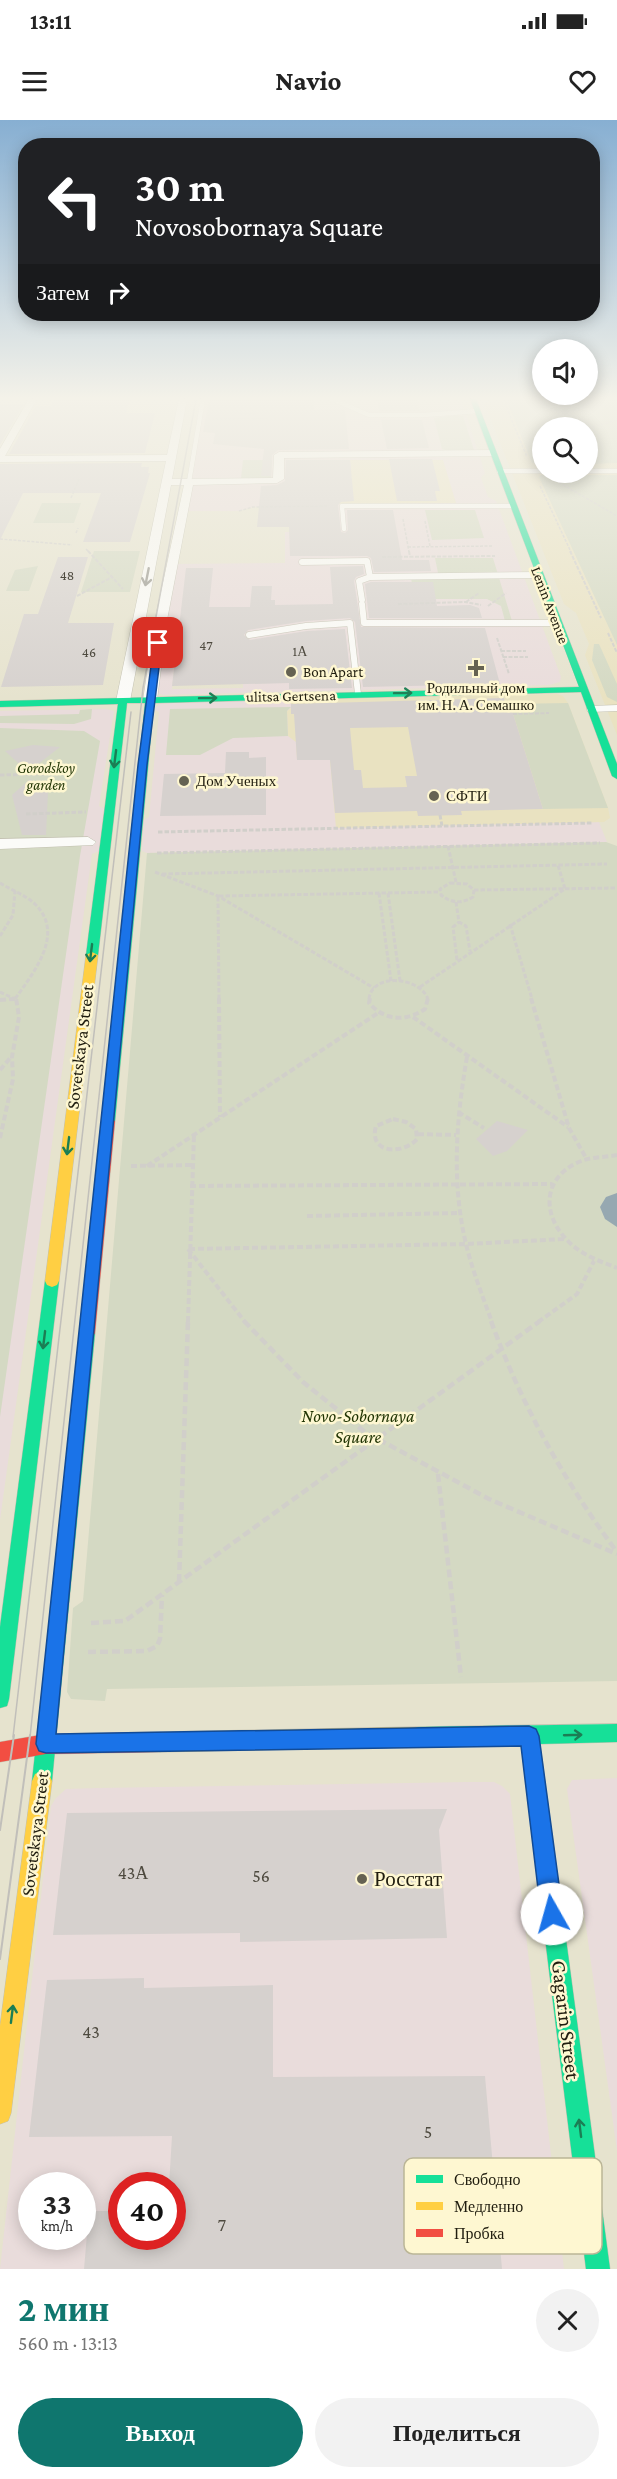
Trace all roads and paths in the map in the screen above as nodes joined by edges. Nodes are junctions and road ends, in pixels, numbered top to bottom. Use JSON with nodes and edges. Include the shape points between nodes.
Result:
{"nodes":[{"id":1,"x":164,"y":499,"type":"edge"},
{"id":2,"x":185,"y":499,"type":"edge"},
{"id":3,"x":510,"y":499,"type":"edge"},
{"id":4,"x":546,"y":499,"type":"edge"},
{"id":5,"x":588,"y":499,"type":"edge"},
{"id":6,"x":342,"y":506,"type":"junction"},
{"id":7,"x":422,"y":506,"type":"junction"},
{"id":8,"x":512,"y":506,"type":"junction"},
{"id":9,"x":240,"y":511,"type":"dead end"},
{"id":10,"x":617,"y":516,"type":"edge"},
{"id":11,"x":78,"y":528,"type":"dead end"},
{"id":12,"x":344,"y":529,"type":"dead end"},
{"id":13,"x":76,"y":533,"type":"dead end"},
{"id":14,"x":405,"y":534,"type":"dead end"},
{"id":15,"x":0,"y":539,"type":"edge"},
{"id":16,"x":72,"y":545,"type":"dead end"},
{"id":17,"x":430,"y":546,"type":"junction"},
{"id":18,"x":492,"y":546,"type":"dead end"},
{"id":19,"x":408,"y":547,"type":"junction"},
{"id":20,"x":86,"y":549,"type":"dead end"},
{"id":21,"x":495,"y":556,"type":"dead end"},
{"id":22,"x":410,"y":557,"type":"junction"},
{"id":23,"x":368,"y":561,"type":"junction"},
{"id":24,"x":302,"y":562,"type":"dead end"},
{"id":25,"x":539,"y":575,"type":"junction"},
{"id":26,"x":112,"y":577,"type":"junction"},
{"id":27,"x":370,"y":577,"type":"junction"},
{"id":28,"x":123,"y":589,"type":"dead end"},
{"id":29,"x":506,"y":593,"type":"dead end"},
{"id":30,"x":430,"y":594,"type":"dead end"},
{"id":31,"x":77,"y":596,"type":"dead end"},
{"id":32,"x":362,"y":602,"type":"junction"},
{"id":33,"x":432,"y":602,"type":"junction"},
{"id":34,"x":601,"y":618,"type":"dead end"},
{"id":35,"x":492,"y":623,"type":"junction"},
{"id":36,"x":557,"y":623,"type":"junction"},
{"id":37,"x":608,"y":633,"type":"dead end"},
{"id":38,"x":249,"y":635,"type":"dead end"},
{"id":39,"x":501,"y":651,"type":"junction"},
{"id":40,"x":526,"y":651,"type":"dead end"},
{"id":41,"x":617,"y":653,"type":"edge"},
{"id":42,"x":503,"y":657,"type":"junction"},
{"id":43,"x":528,"y":657,"type":"dead end"},
{"id":44,"x":511,"y":683,"type":"dead end"},
{"id":45,"x":583,"y":689,"type":"junction"},
{"id":46,"x":358,"y":694,"type":"junction"},
{"id":47,"x":150,"y":700,"type":"junction"},
{"id":48,"x":123,"y":701,"type":"junction"},
{"id":49,"x":0,"y":704,"type":"edge"},
{"id":50,"x":617,"y":708,"type":"edge"},
{"id":51,"x":590,"y":709,"type":"junction"},
{"id":52,"x":549,"y":713,"type":"dead end"},
{"id":53,"x":513,"y":714,"type":"dead end"},
{"id":54,"x":47,"y":774,"type":"dead end"},
{"id":55,"x":0,"y":775,"type":"edge"},
{"id":56,"x":617,"y":776,"type":"edge"},
{"id":57,"x":93,"y":812,"type":"dead end"},
{"id":58,"x":26,"y":814,"type":"dead end"},
{"id":59,"x":440,"y":815,"type":"dead end"},
{"id":60,"x":592,"y":823,"type":"dead end"},
{"id":61,"x":442,"y":826,"type":"junction"},
{"id":62,"x":155,"y":832,"type":"dead end"},
{"id":63,"x":88,"y":843,"type":"dead end"},
{"id":64,"x":600,"y":843,"type":"dead end"},
{"id":65,"x":0,"y":844,"type":"edge"},
{"id":66,"x":448,"y":846,"type":"junction"},
{"id":67,"x":153,"y":853,"type":"dead end"},
{"id":68,"x":607,"y":864,"type":"dead end"},
{"id":69,"x":558,"y":865,"type":"junction"},
{"id":70,"x":453,"y":868,"type":"junction"},
{"id":71,"x":151,"y":870,"type":"dead end"},
{"id":72,"x":162,"y":874,"type":"junction"},
{"id":73,"x":456,"y":882,"type":"junction"},
{"id":74,"x":0,"y":883,"type":"edge"},
{"id":75,"x":617,"y":888,"type":"edge"},
{"id":76,"x":565,"y":889,"type":"junction"},
{"id":77,"x":474,"y":890,"type":"junction"},
{"id":78,"x":15,"y":891,"type":"junction"},
{"id":79,"x":440,"y":892,"type":"junction"},
{"id":80,"x":379,"y":893,"type":"junction"},
{"id":81,"x":388,"y":893,"type":"junction"},
{"id":82,"x":218,"y":896,"type":"junction"},
{"id":83,"x":456,"y":902,"type":"junction"},
{"id":84,"x":459,"y":922,"type":"junction"},
{"id":85,"x":510,"y":924,"type":"junction"},
{"id":86,"x":0,"y":936,"type":"edge"},
{"id":87,"x":470,"y":951,"type":"junction"},
{"id":88,"x":457,"y":960,"type":"junction"},
{"id":89,"x":391,"y":981,"type":"junction"},
{"id":90,"x":400,"y":981,"type":"junction"},
{"id":91,"x":420,"y":987,"type":"junction"},
{"id":92,"x":374,"y":988,"type":"junction"},
{"id":93,"x":0,"y":992,"type":"edge"},
{"id":94,"x":15,"y":999,"type":"junction"},
{"id":95,"x":0,"y":1000,"type":"edge"},
{"id":96,"x":378,"y":1013,"type":"junction"},
{"id":97,"x":413,"y":1017,"type":"junction"},
{"id":98,"x":12,"y":1057,"type":"junction"},
{"id":99,"x":467,"y":1057,"type":"junction"},
{"id":100,"x":0,"y":1070,"type":"edge"},
{"id":101,"x":458,"y":1112,"type":"junction"},
{"id":102,"x":220,"y":1117,"type":"junction"},
{"id":103,"x":2,"y":1121,"type":"edge"},
{"id":104,"x":484,"y":1128,"type":"dead end"},
{"id":105,"x":569,"y":1128,"type":"junction"},
{"id":106,"x":194,"y":1134,"type":"junction"},
{"id":107,"x":418,"y":1134,"type":"junction"},
{"id":108,"x":456,"y":1135,"type":"junction"},
{"id":109,"x":0,"y":1138,"type":"edge"},
{"id":110,"x":617,"y":1155,"type":"edge"},
{"id":111,"x":586,"y":1158,"type":"junction"},
{"id":112,"x":192,"y":1165,"type":"junction"},
{"id":113,"x":131,"y":1166,"type":"dead end"},
{"id":114,"x":147,"y":1166,"type":"junction"},
{"id":115,"x":552,"y":1184,"type":"junction"},
{"id":116,"x":458,"y":1185,"type":"junction"},
{"id":117,"x":190,"y":1186,"type":"junction"},
{"id":118,"x":460,"y":1213,"type":"junction"},
{"id":119,"x":307,"y":1216,"type":"dead end"},
{"id":120,"x":564,"y":1239,"type":"junction"},
{"id":121,"x":466,"y":1244,"type":"junction"},
{"id":122,"x":188,"y":1249,"type":"junction"},
{"id":123,"x":594,"y":1261,"type":"junction"},
{"id":124,"x":617,"y":1268,"type":"edge"},
{"id":125,"x":617,"y":1273,"type":"edge"},
{"id":126,"x":501,"y":1350,"type":"junction"},
{"id":127,"x":375,"y":1439,"type":"junction"},
{"id":128,"x":437,"y":1473,"type":"junction"},
{"id":129,"x":617,"y":1553,"type":"edge"},
{"id":130,"x":178,"y":1583,"type":"junction"},
{"id":131,"x":162,"y":1594,"type":"junction"},
{"id":132,"x":91,"y":1623,"type":"dead end"},
{"id":133,"x":88,"y":1652,"type":"dead end"},
{"id":134,"x":461,"y":1677,"type":"dead end"},
{"id":135,"x":0,"y":1699,"type":"edge"},
{"id":136,"x":617,"y":1733,"type":"edge"},
{"id":137,"x":529,"y":1736,"type":"junction"},
{"id":138,"x":46,"y":1744,"type":"junction"},
{"id":139,"x":0,"y":1752,"type":"edge"},
{"id":140,"x":0,"y":2113,"type":"edge"},
{"id":141,"x":584,"y":2158,"type":"edge"},
{"id":142,"x":596,"y":2254,"type":"edge"},
{"id":143,"x":598,"y":2269,"type":"edge"}],
"edges":[{"from":1,"to":48,"type":"street","name":"Sovetskaya Street","one_way":true},
{"from":2,"to":47,"type":"street","name":"Sovetskaya Street","via":[[161,620]]},
{"from":3,"to":8,"type":"street","name":"Lenin Avenue"},
{"from":4,"to":34,"type":"path"},
{"from":5,"to":10,"type":"path"},
{"from":6,"to":7,"type":"lane"},
{"from":6,"to":9,"type":"path","via":[[253,507]]},
{"from":6,"to":12,"type":"lane"},
{"from":7,"to":8,"type":"lane"},
{"from":7,"to":17,"type":"path"},
{"from":8,"to":25,"type":"street","name":"Lenin Avenue"},
{"from":11,"to":13,"type":"path"},
{"from":14,"to":19,"type":"path"},
{"from":15,"to":16,"type":"path"},
{"from":17,"to":18,"type":"path"},
{"from":17,"to":19,"type":"path"},
{"from":19,"to":22,"type":"path"},
{"from":20,"to":26,"type":"path"},
{"from":21,"to":22,"type":"path"},
{"from":22,"to":23,"type":"path","via":[[375,557]]},
{"from":23,"to":24,"type":"lane"},
{"from":23,"to":27,"type":"lane"},
{"from":25,"to":27,"type":"lane"},
{"from":25,"to":36,"type":"street","name":"Lenin Avenue"},
{"from":26,"to":28,"type":"path"},
{"from":26,"to":31,"type":"path"},
{"from":27,"to":32,"type":"lane","via":[[359,580]]},
{"from":29,"to":33,"type":"path","via":[[488,606]]},
{"from":30,"to":33,"type":"path"},
{"from":32,"to":33,"type":"path"},
{"from":32,"to":35,"type":"lane","via":[[364,623]]},
{"from":35,"to":36,"type":"lane"},
{"from":35,"to":39,"type":"path"},
{"from":36,"to":45,"type":"street","name":"Lenin Avenue"},
{"from":37,"to":41,"type":"path"},
{"from":38,"to":46,"type":"lane","via":[[350,623]]},
{"from":39,"to":40,"type":"path"},
{"from":39,"to":42,"type":"path"},
{"from":42,"to":43,"type":"path"},
{"from":42,"to":44,"type":"path"},
{"from":46,"to":45,"type":"street","name":"ulitsa Gertsena","one_way":true},
{"from":45,"to":51,"type":"street","name":"Lenin Avenue"},
{"from":47,"to":46,"type":"street","name":"ulitsa Gertsena","one_way":true},
{"from":47,"to":48,"type":"street","name":"ulitsa Gertsena"},
{"from":47,"to":138,"type":"street","name":"Sovetskaya Street"},
{"from":48,"to":49,"type":"street","name":"ulitsa Gertsena"},
{"from":48,"to":135,"type":"street","name":"Sovetskaya Street","one_way":true},
{"from":50,"to":51,"type":"lane"},
{"from":51,"to":56,"type":"street","name":"Lenin Avenue"},
{"from":52,"to":53,"type":"path"},
{"from":54,"to":55,"type":"path"},
{"from":57,"to":58,"type":"path"},
{"from":59,"to":61,"type":"path"},
{"from":60,"to":61,"type":"path"},
{"from":61,"to":62,"type":"path"},
{"from":63,"to":65,"type":"street"},
{"from":64,"to":66,"type":"path"},
{"from":66,"to":67,"type":"path"},
{"from":66,"to":70,"type":"path"},
{"from":68,"to":69,"type":"path"},
{"from":69,"to":70,"type":"path"},
{"from":69,"to":76,"type":"path"},
{"from":70,"to":72,"type":"path"},
{"from":70,"to":73,"type":"path"},
{"from":71,"to":72,"type":"path"},
{"from":72,"to":82,"type":"path"},
{"from":73,"to":77,"type":"path"},
{"from":73,"to":79,"type":"path","via":[[446,884]]},
{"from":74,"to":78,"type":"path"},
{"from":75,"to":76,"type":"path"},
{"from":76,"to":77,"type":"path"},
{"from":76,"to":85,"type":"path"},
{"from":77,"to":83,"type":"path","via":[[471,899]]},
{"from":78,"to":86,"type":"path","via":[[16,910]]},
{"from":78,"to":94,"type":"path","via":[[37,906],[44,916],[47,936],[39,965]]},
{"from":79,"to":81,"type":"path"},
{"from":79,"to":83,"type":"path","via":[[447,900]]},
{"from":80,"to":81,"type":"path"},
{"from":80,"to":82,"type":"path"},
{"from":80,"to":89,"type":"path"},
{"from":81,"to":90,"type":"path"},
{"from":82,"to":92,"type":"path"},
{"from":82,"to":102,"type":"path"},
{"from":83,"to":84,"type":"path"},
{"from":84,"to":87,"type":"path","via":[[466,926]]},
{"from":84,"to":88,"type":"path","via":[[453,927]]},
{"from":85,"to":87,"type":"path"},
{"from":85,"to":105,"type":"path"},
{"from":87,"to":88,"type":"path"},
{"from":88,"to":91,"type":"path"},
{"from":89,"to":90,"type":"path"},
{"from":89,"to":92,"type":"path"},
{"from":90,"to":91,"type":"path"},
{"from":91,"to":97,"type":"path","via":[[428,1003]]},
{"from":92,"to":96,"type":"path","via":[[369,1004]]},
{"from":93,"to":94,"type":"path"},
{"from":94,"to":95,"type":"path"},
{"from":94,"to":98,"type":"path","via":[[19,1017]]},
{"from":96,"to":97,"type":"path","via":[[392,1018]]},
{"from":96,"to":102,"type":"path"},
{"from":97,"to":99,"type":"path"},
{"from":98,"to":100,"type":"path"},
{"from":98,"to":103,"type":"path","via":[[13,1079]]},
{"from":99,"to":101,"type":"path"},
{"from":99,"to":105,"type":"path"},
{"from":101,"to":104,"type":"path"},
{"from":101,"to":108,"type":"path"},
{"from":102,"to":106,"type":"path"},
{"from":103,"to":109,"type":"path"},
{"from":105,"to":111,"type":"path"},
{"from":106,"to":112,"type":"path"},
{"from":106,"to":114,"type":"path"},
{"from":107,"to":107,"type":"path","via":[[414,1144],[394,1151],[380,1146],[373,1136],[376,1126],[393,1119],[412,1125]]},
{"from":107,"to":108,"type":"path"},
{"from":108,"to":116,"type":"path"},
{"from":110,"to":111,"type":"path"},
{"from":111,"to":115,"type":"path","via":[[566,1168]]},
{"from":112,"to":114,"type":"path"},
{"from":112,"to":117,"type":"path"},
{"from":113,"to":114,"type":"path"},
{"from":115,"to":116,"type":"path"},
{"from":115,"to":120,"type":"path","via":[[549,1211]]},
{"from":116,"to":117,"type":"path"},
{"from":116,"to":118,"type":"path"},
{"from":117,"to":122,"type":"path"},
{"from":118,"to":119,"type":"path"},
{"from":118,"to":121,"type":"path"},
{"from":120,"to":121,"type":"path"},
{"from":120,"to":123,"type":"path"},
{"from":121,"to":122,"type":"path"},
{"from":121,"to":126,"type":"path"},
{"from":122,"to":127,"type":"path","via":[[229,1305],[291,1372]]},
{"from":122,"to":130,"type":"path"},
{"from":123,"to":124,"type":"path"},
{"from":123,"to":126,"type":"path","via":[[577,1294]]},
{"from":124,"to":125,"type":"path"},
{"from":126,"to":127,"type":"path"},
{"from":126,"to":129,"type":"path","via":[[535,1423],[573,1490]]},
{"from":127,"to":128,"type":"path"},
{"from":127,"to":130,"type":"path"},
{"from":128,"to":129,"type":"path","via":[[553,1529]]},
{"from":128,"to":134,"type":"path"},
{"from":130,"to":131,"type":"path"},
{"from":131,"to":132,"type":"path","via":[[125,1621]]},
{"from":131,"to":133,"type":"path","via":[[160,1639],[154,1649]]},
{"from":137,"to":136,"type":"street","one_way":true},
{"from":137,"to":138,"type":"street"},
{"from":141,"to":137,"type":"street","name":"Gagarin Street","one_way":true},
{"from":138,"to":139,"type":"street"},
{"from":140,"to":138,"type":"street","name":"Sovetskaya Street","one_way":true},
{"from":143,"to":142,"type":"street","name":"Gagarin Street","one_way":true}]}
